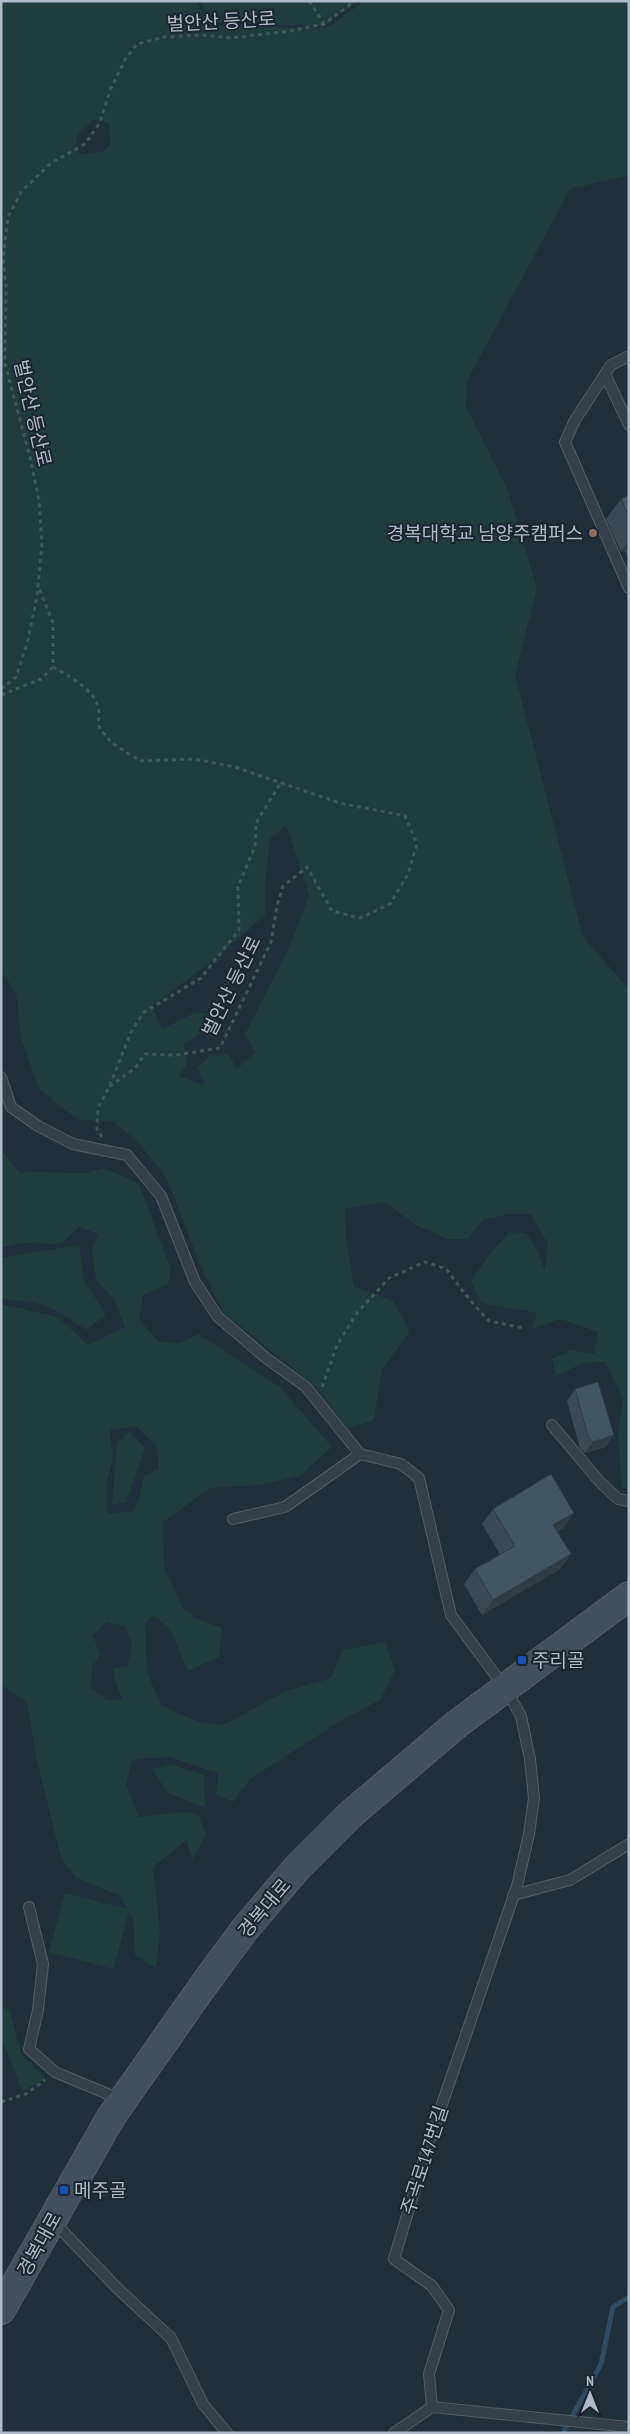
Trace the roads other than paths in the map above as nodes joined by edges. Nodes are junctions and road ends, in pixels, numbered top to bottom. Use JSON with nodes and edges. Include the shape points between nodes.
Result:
{"nodes":[{"id":1,"x":629,"y":356,"type":"edge"},
{"id":2,"x":605,"y":374,"type":"junction"},
{"id":3,"x":629,"y":425,"type":"edge"},
{"id":4,"x":629,"y":588,"type":"edge"},
{"id":5,"x":1,"y":1077,"type":"edge"},
{"id":6,"x":552,"y":1425,"type":"dead end"},
{"id":7,"x":360,"y":1454,"type":"junction"},
{"id":8,"x":629,"y":1501,"type":"edge"},
{"id":9,"x":233,"y":1519,"type":"dead end"},
{"id":10,"x":629,"y":1596,"type":"edge"},
{"id":11,"x":505,"y":1688,"type":"junction"},
{"id":12,"x":629,"y":1844,"type":"edge"},
{"id":13,"x":513,"y":1895,"type":"junction"},
{"id":14,"x":28,"y":1907,"type":"dead end"},
{"id":15,"x":123,"y":2100,"type":"junction"},
{"id":16,"x":52,"y":2220,"type":"junction"},
{"id":17,"x":1,"y":2310,"type":"edge"},
{"id":18,"x":432,"y":2407,"type":"junction"},
{"id":19,"x":629,"y":2426,"type":"edge"},
{"id":20,"x":227,"y":2433,"type":"edge"},
{"id":21,"x":394,"y":2433,"type":"edge"}],
"edges":[{"from":1,"to":2,"type":"lane","via":[[611,365]]},
{"from":2,"to":3,"type":"lane"},
{"from":2,"to":4,"type":"lane","via":[[564,442]]},
{"from":5,"to":7,"type":"lane","via":[[11,1107],[38,1126],[73,1144],[127,1155],[161,1196],[196,1282],[218,1317],[306,1387]]},
{"from":6,"to":8,"type":"lane","via":[[599,1481],[618,1499]]},
{"from":7,"to":9,"type":"lane","via":[[285,1507]]},
{"from":7,"to":11,"type":"lane","name":"주곡로147번길","via":[[401,1464],[419,1478],[452,1615]]},
{"from":10,"to":11,"type":"street","name":"경복대로"},
{"from":11,"to":13,"type":"lane","name":"주곡로147번길","via":[[521,1716],[534,1798],[529,1834]]},
{"from":11,"to":15,"type":"street","name":"경복대로","via":[[457,1724],[352,1814],[297,1868],[245,1929]]},
{"from":12,"to":13,"type":"lane","via":[[570,1880]]},
{"from":13,"to":18,"type":"lane","name":"주곡로147번길","via":[[429,2142],[394,2260],[432,2286],[449,2310],[429,2374]]},
{"from":14,"to":15,"type":"lane","via":[[44,1964],[29,2049],[55,2072]]},
{"from":15,"to":16,"type":"street","name":"경복대로"},
{"from":16,"to":17,"type":"street","name":"경복대로"},
{"from":16,"to":20,"type":"lane","via":[[117,2288],[171,2338],[203,2404]]},
{"from":18,"to":19,"type":"lane"},
{"from":18,"to":21,"type":"lane"}]}
